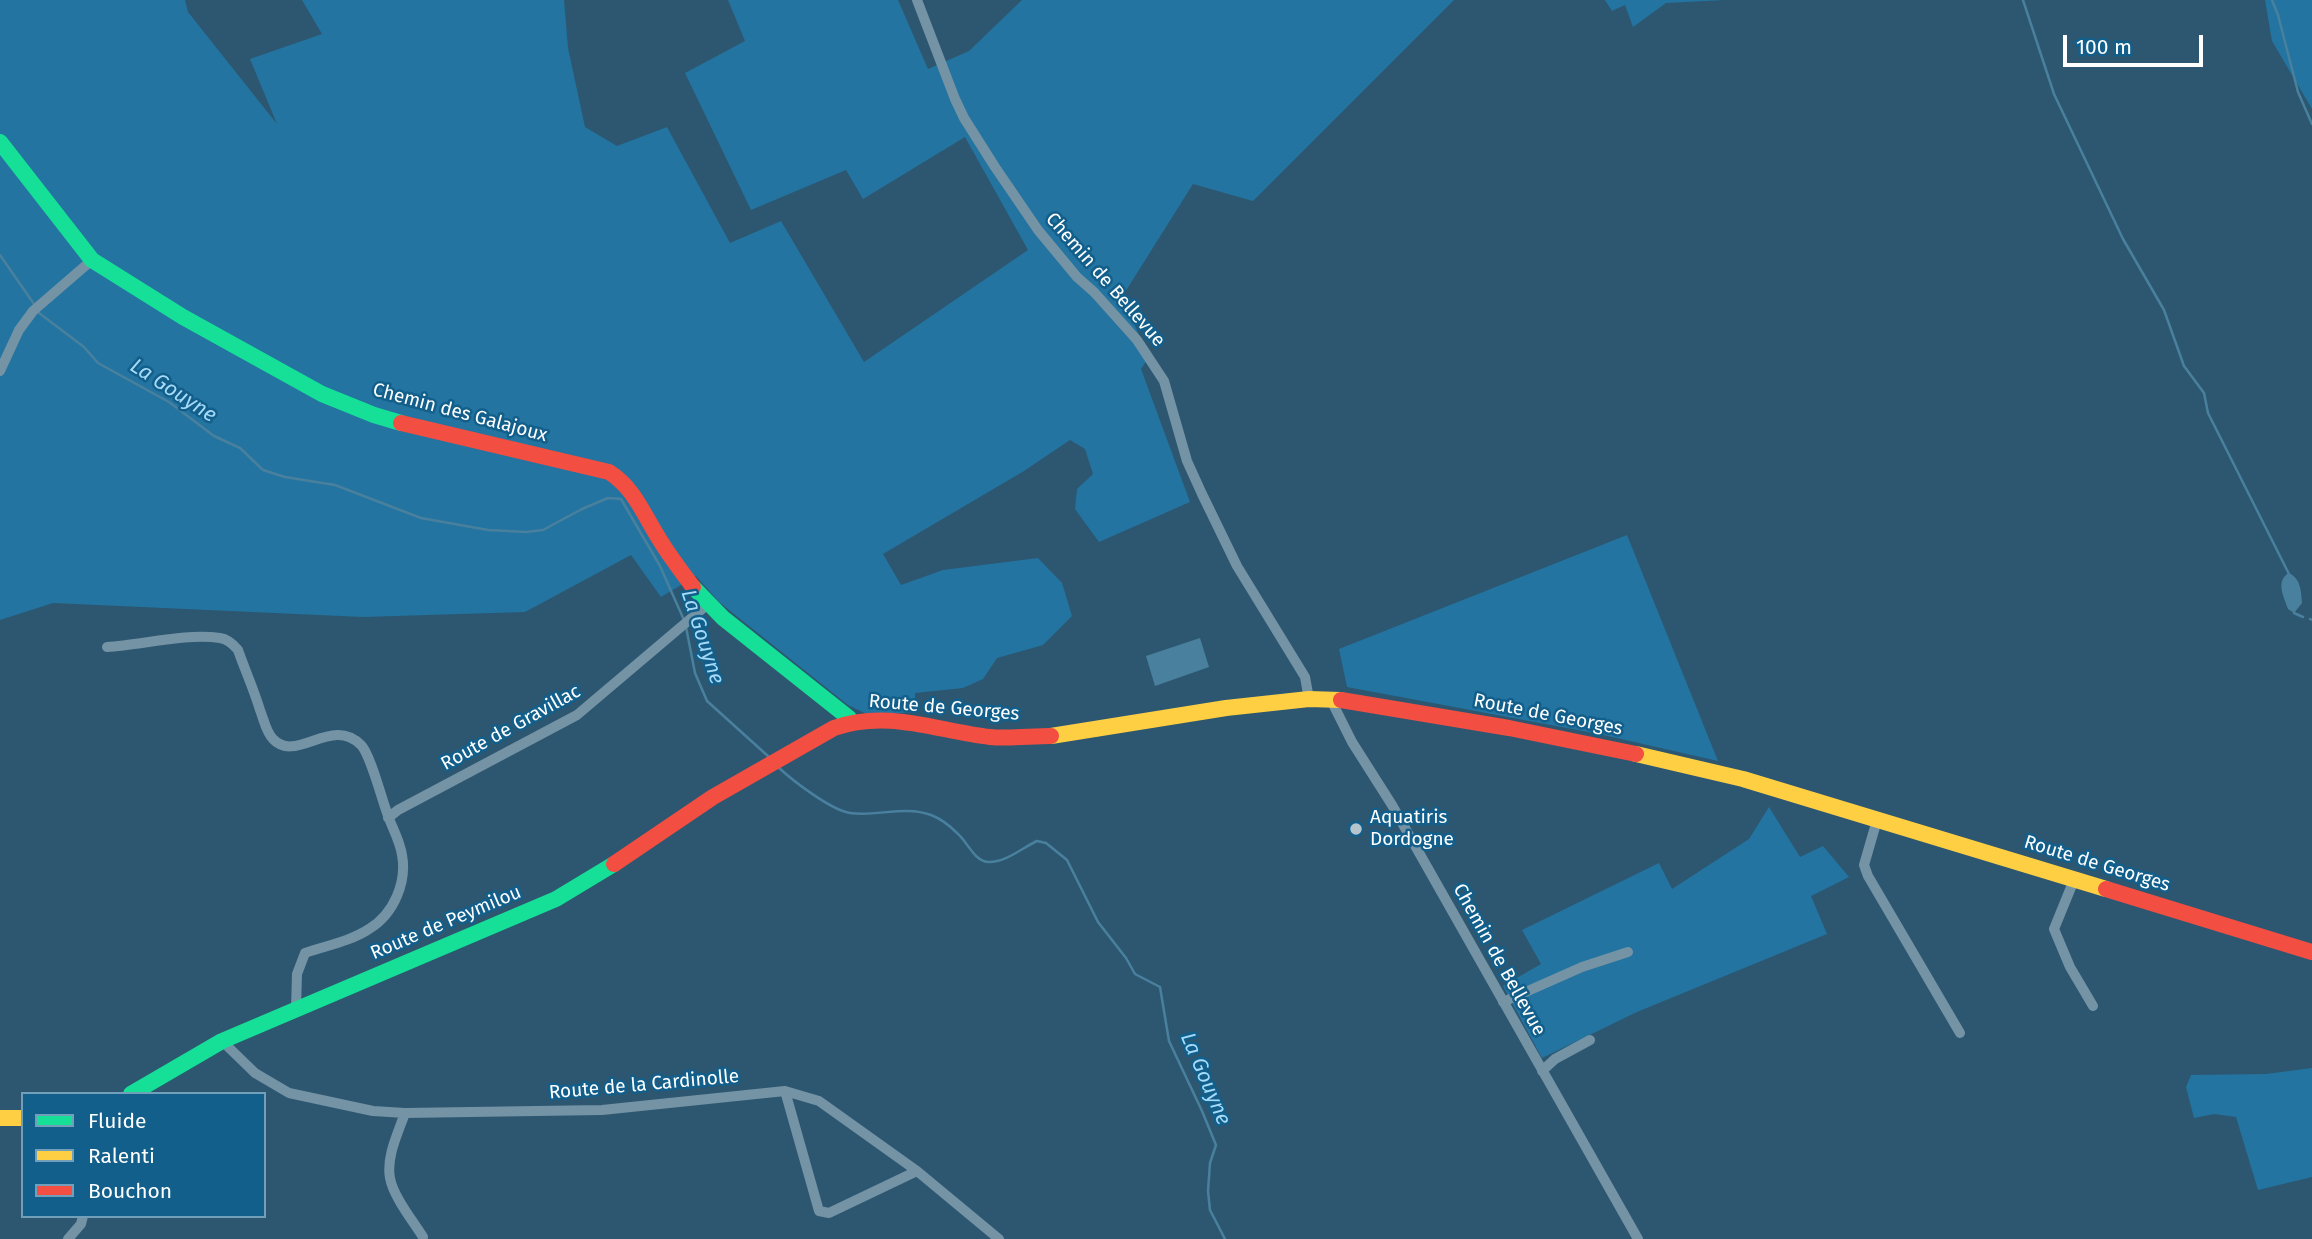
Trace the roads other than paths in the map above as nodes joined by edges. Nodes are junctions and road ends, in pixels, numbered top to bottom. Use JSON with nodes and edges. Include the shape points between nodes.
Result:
{"nodes":[{"id":1,"x":917,"y":0,"type":"edge"},
{"id":2,"x":0,"y":142,"type":"edge"},
{"id":3,"x":92,"y":260,"type":"junction"},
{"id":4,"x":0,"y":371,"type":"edge"},
{"id":5,"x":708,"y":604,"type":"junction"},
{"id":6,"x":107,"y":648,"type":"dead end"},
{"id":7,"x":1309,"y":699,"type":"junction"},
{"id":8,"x":1331,"y":700,"type":"junction"},
{"id":9,"x":851,"y":722,"type":"junction"},
{"id":10,"x":765,"y":767,"type":"joint"},
{"id":11,"x":388,"y":818,"type":"junction"},
{"id":12,"x":1877,"y":820,"type":"junction"},
{"id":13,"x":2074,"y":880,"type":"junction"},
{"id":14,"x":1628,"y":952,"type":"dead end"},
{"id":15,"x":2312,"y":952,"type":"edge"},
{"id":16,"x":1503,"y":1002,"type":"junction"},
{"id":17,"x":2093,"y":1006,"type":"dead end"},
{"id":18,"x":296,"y":1009,"type":"junction"},
{"id":19,"x":1959,"y":1033,"type":"dead end"},
{"id":20,"x":1590,"y":1040,"type":"dead end"},
{"id":21,"x":222,"y":1041,"type":"junction"},
{"id":22,"x":1542,"y":1071,"type":"junction"},
{"id":23,"x":785,"y":1091,"type":"junction"},
{"id":24,"x":134,"y":1092,"type":"edge"},
{"id":25,"x":405,"y":1113,"type":"junction"},
{"id":26,"x":0,"y":1118,"type":"edge"},
{"id":27,"x":21,"y":1118,"type":"edge"},
{"id":28,"x":917,"y":1171,"type":"junction"},
{"id":29,"x":82,"y":1218,"type":"edge"},
{"id":30,"x":423,"y":1237,"type":"dead end"},
{"id":31,"x":68,"y":1239,"type":"edge"},
{"id":32,"x":999,"y":1239,"type":"edge"},
{"id":33,"x":1637,"y":1239,"type":"edge"}],
"edges":[{"from":1,"to":7,"type":"street","name":"Chemin de Bellevue","via":[[955,99],[995,167],[1045,240],[1127,329],[1160,373],[1206,504],[1237,566],[1305,677]]},
{"from":2,"to":3,"type":"street","name":"Chemin des Galajoux"},
{"from":3,"to":4,"type":"street","via":[[36,308],[19,330]]},
{"from":3,"to":5,"type":"street","name":"Chemin des Galajoux","via":[[322,394],[404,424],[609,472],[631,490],[659,539]]},
{"from":5,"to":9,"type":"street","name":"Chemin des Galajoux"},
{"from":5,"to":11,"type":"street","name":"Route de Gravillac","via":[[577,715]]},
{"from":6,"to":11,"type":"street","via":[[189,639],[222,638],[232,643],[274,741],[293,748],[328,736],[348,736],[356,741],[365,750]]},
{"from":7,"to":8,"type":"street","name":"Route de Georges"},
{"from":7,"to":9,"type":"street","name":"Route de Georges","via":[[1060,736],[991,737],[922,723]]},
{"from":8,"to":12,"type":"street","name":"Route de Georges","via":[[1509,728],[1660,759]]},
{"from":8,"to":16,"type":"street","name":"Chemin de Bellevue"},
{"from":9,"to":10,"type":"street","name":"Route de Georges"},
{"from":10,"to":18,"type":"street","name":"Route de Peymilou","via":[[556,899]]},
{"from":11,"to":18,"type":"street","via":[[402,853],[400,890],[371,928],[304,954],[297,974]]},
{"from":12,"to":13,"type":"street","name":"Route de Georges"},
{"from":12,"to":19,"type":"street","via":[[1864,865],[1868,876]]},
{"from":13,"to":15,"type":"street","name":"Route de Georges"},
{"from":13,"to":17,"type":"street","via":[[2054,929]]},
{"from":14,"to":16,"type":"street"},
{"from":16,"to":22,"type":"street","name":"Chemin de Bellevue"},
{"from":18,"to":21,"type":"street","name":"Route de Peymilou"},
{"from":20,"to":22,"type":"street"},
{"from":21,"to":24,"type":"street","name":"Route de Peymilou"},
{"from":21,"to":25,"type":"street","name":"Route de la Cardinolle","via":[[255,1073],[289,1093]]},
{"from":22,"to":33,"type":"street","name":"Chemin de Bellevue"},
{"from":23,"to":25,"type":"street","name":"Route de la Cardinolle","via":[[601,1111]]},
{"from":23,"to":28,"type":"street","name":"Route de la Cardinolle","via":[[819,1101]]},
{"from":23,"to":28,"type":"street","via":[[819,1211],[830,1213]]},
{"from":25,"to":30,"type":"street","via":[[390,1160],[390,1175]]},
{"from":26,"to":27,"type":"street"},
{"from":28,"to":32,"type":"street","name":"Route de la Cardinolle"},
{"from":29,"to":31,"type":"street"}]}
